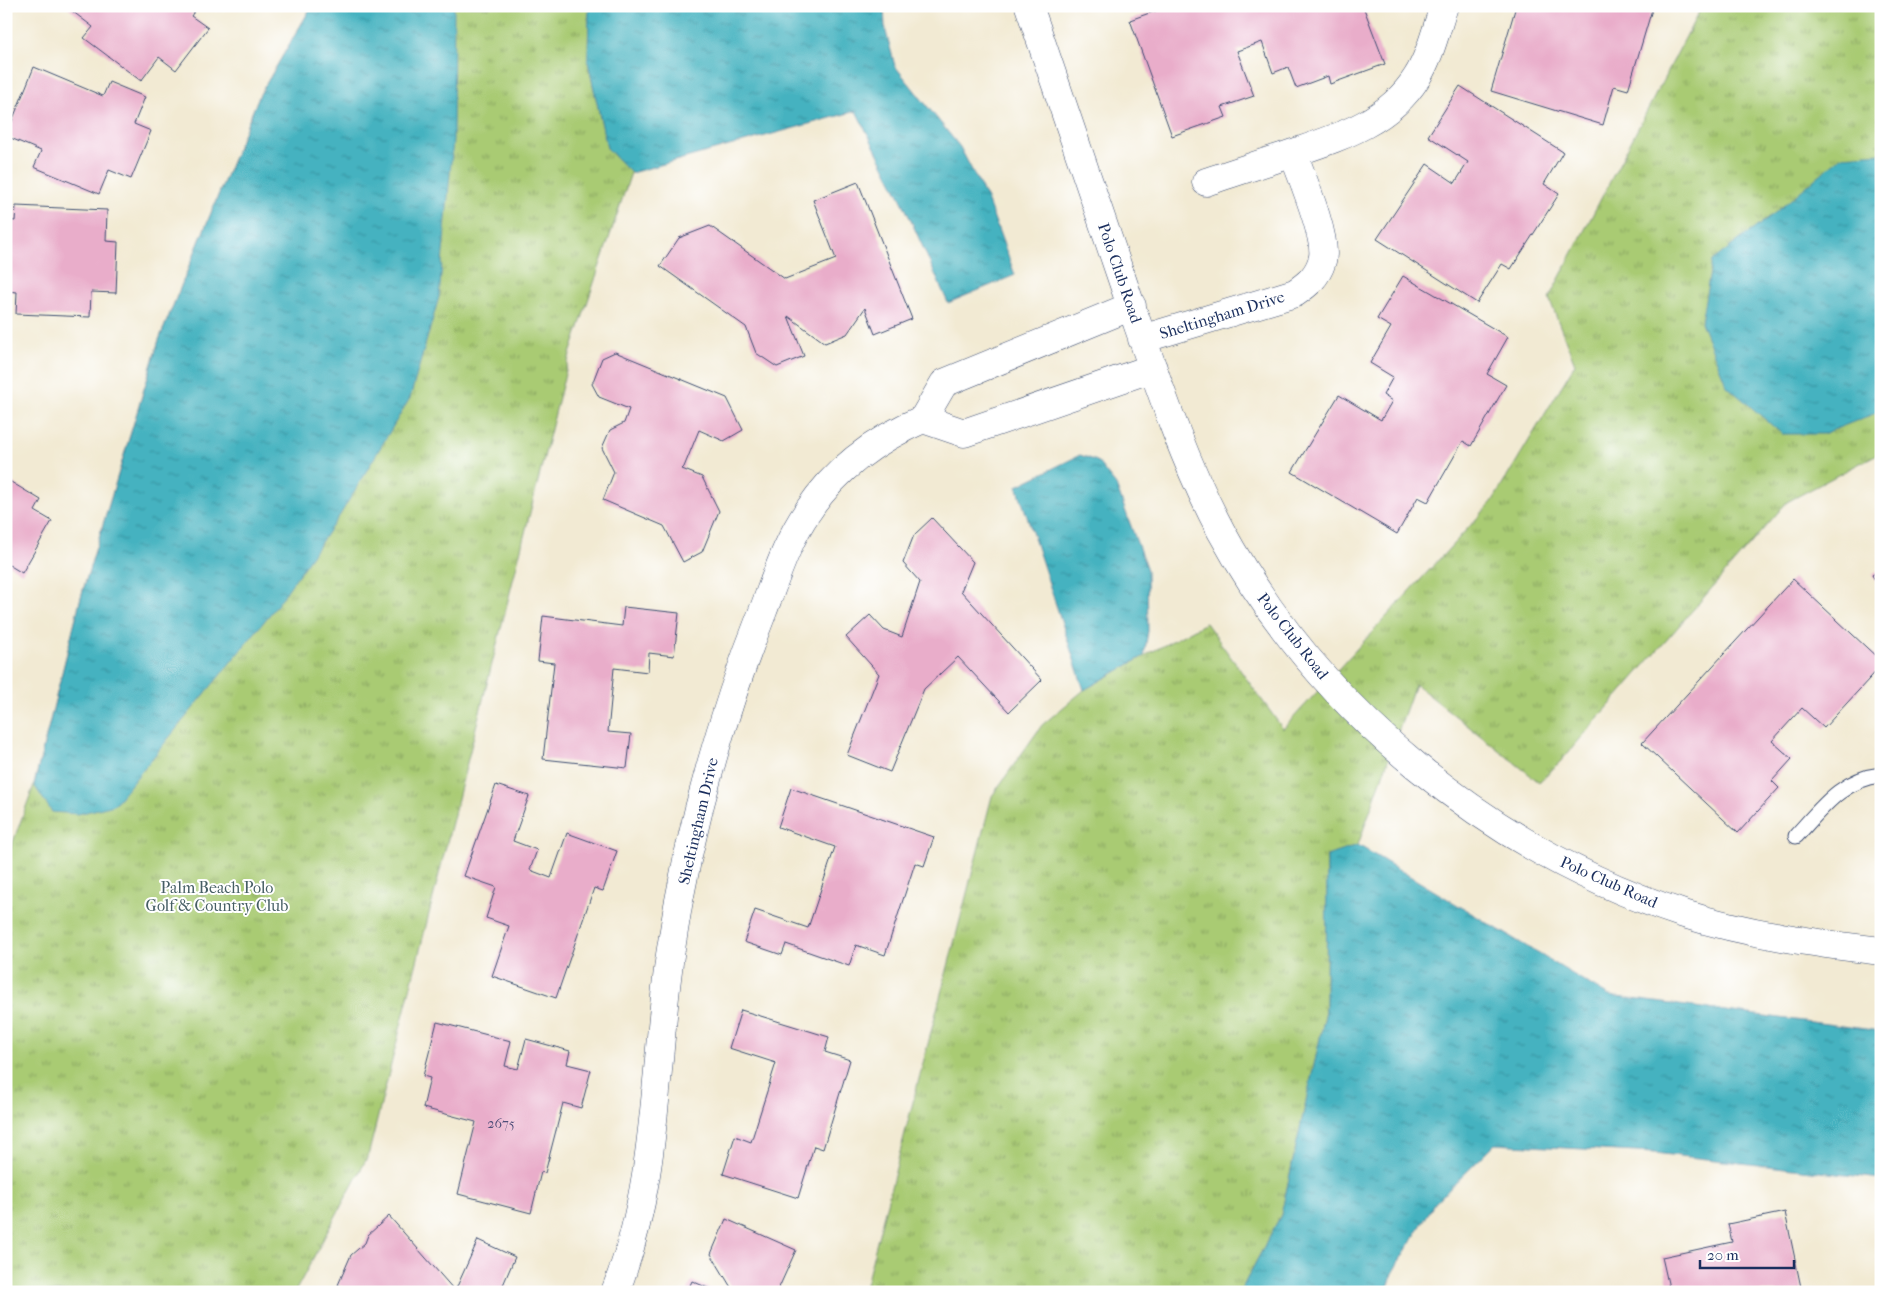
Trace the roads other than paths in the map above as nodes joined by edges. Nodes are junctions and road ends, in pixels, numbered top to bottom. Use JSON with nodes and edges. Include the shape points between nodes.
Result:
{"nodes":[{"id":1,"x":1029,"y":6,"type":"edge"},
{"id":2,"x":1444,"y":6,"type":"edge"},
{"id":3,"x":1293,"y":153,"type":"junction"},
{"id":4,"x":1206,"y":182,"type":"dead end"},
{"id":5,"x":1132,"y":306,"type":"junction"},
{"id":6,"x":1142,"y":339,"type":"junction"},
{"id":7,"x":1153,"y":368,"type":"junction"},
{"id":8,"x":923,"y":419,"type":"junction"},
{"id":9,"x":1881,"y":775,"type":"edge"},
{"id":10,"x":1796,"y":836,"type":"dead end"},
{"id":11,"x":1881,"y":951,"type":"edge"},
{"id":12,"x":615,"y":1292,"type":"edge"}],
"edges":[{"from":1,"to":5,"type":"street","name":"Polo Club Road"},
{"from":2,"to":3,"type":"street","via":[[1428,56],[1402,97],[1363,127]]},
{"from":3,"to":4,"type":"street"},
{"from":3,"to":6,"type":"street","name":"Sheltingham Drive","via":[[1322,236],[1323,260],[1313,280],[1295,293]]},
{"from":5,"to":6,"type":"street","name":"Polo Club Road"},
{"from":5,"to":8,"type":"street","via":[[944,383]]},
{"from":6,"to":7,"type":"street","name":"Polo Club Road"},
{"from":7,"to":8,"type":"street","via":[[964,433]]},
{"from":7,"to":11,"type":"street","name":"Polo Club Road","via":[[1183,452],[1221,530],[1250,580],[1307,658],[1346,701],[1409,760],[1478,813],[1519,838],[1631,894],[1741,930]]},
{"from":8,"to":12,"type":"street","name":"Sheltingham Drive","via":[[862,452],[809,509],[784,556],[744,659],[712,756],[688,855],[670,956],[651,1150],[634,1230]]},
{"from":9,"to":10,"type":"lane","via":[[1866,776],[1836,793]]}]}
